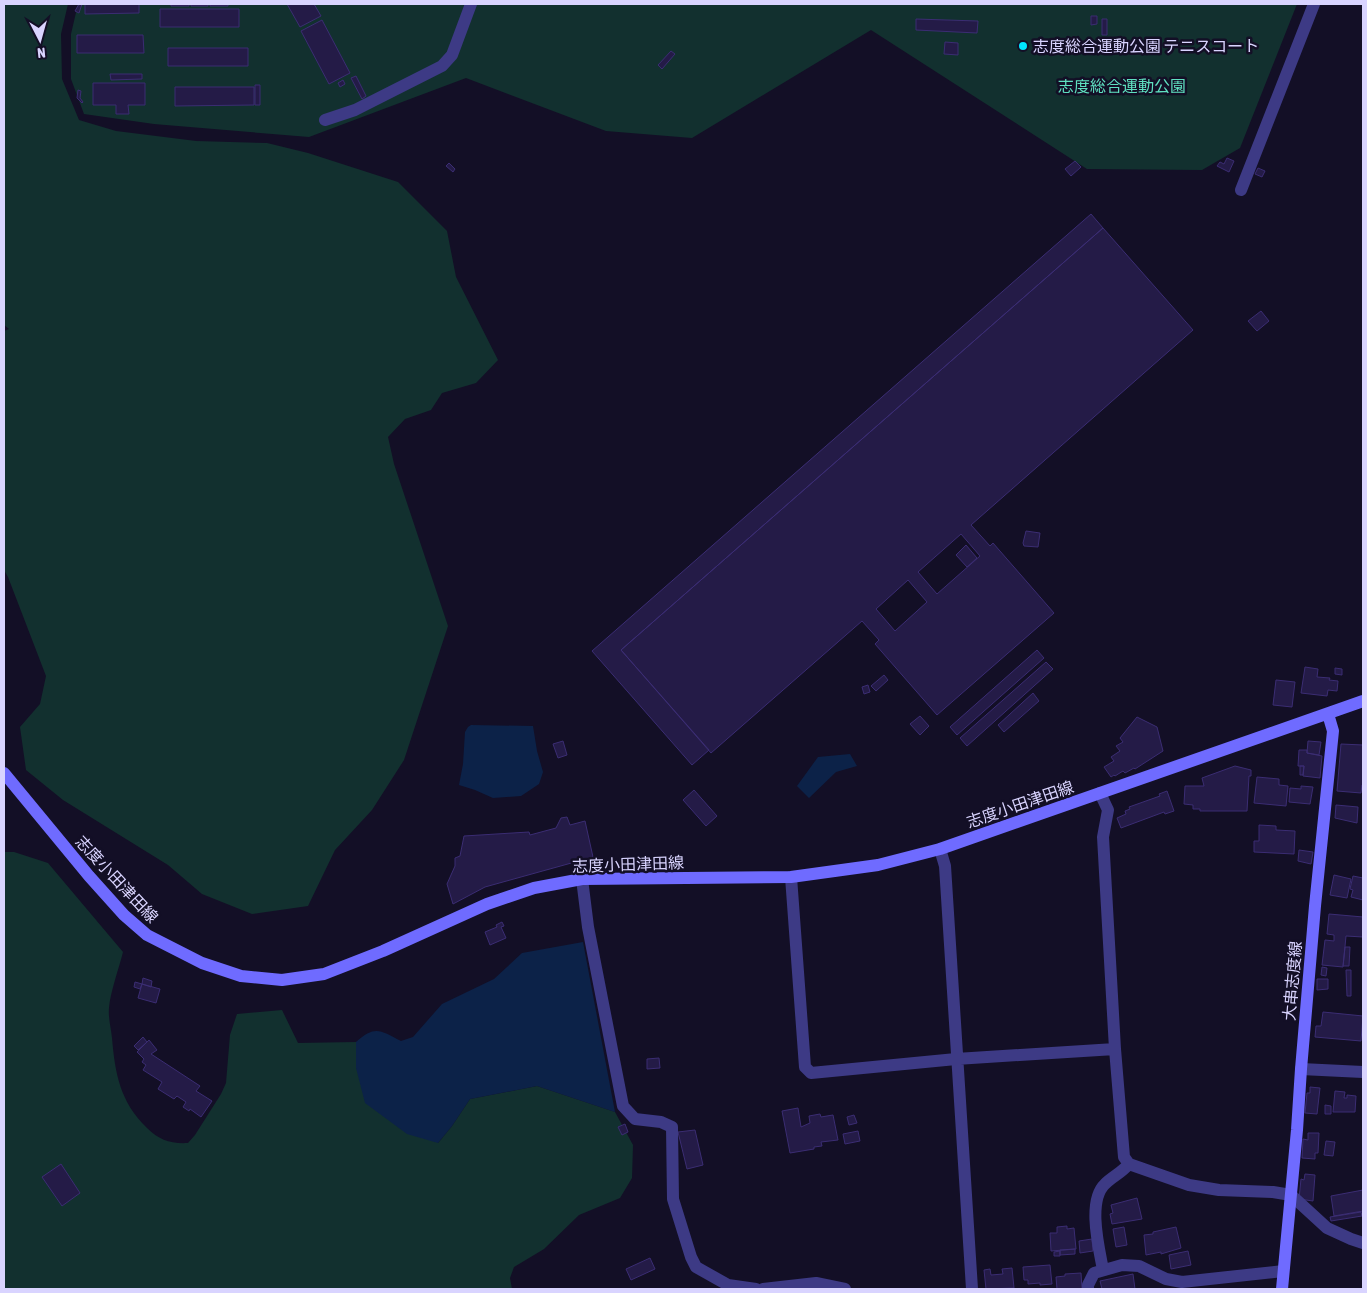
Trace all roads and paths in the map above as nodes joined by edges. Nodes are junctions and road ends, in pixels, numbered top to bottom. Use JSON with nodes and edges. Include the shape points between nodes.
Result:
{"nodes":[{"id":1,"x":471,"y":4,"type":"edge"},
{"id":2,"x":1314,"y":4,"type":"edge"},
{"id":3,"x":324,"y":120,"type":"dead end"},
{"id":4,"x":1241,"y":190,"type":"dead end"},
{"id":5,"x":1363,"y":701,"type":"edge"},
{"id":6,"x":1328,"y":714,"type":"junction"},
{"id":7,"x":4,"y":773,"type":"edge"},
{"id":8,"x":1100,"y":793,"type":"junction"},
{"id":9,"x":940,"y":849,"type":"junction"},
{"id":10,"x":792,"y":877,"type":"junction"},
{"id":11,"x":582,"y":880,"type":"junction"},
{"id":12,"x":1115,"y":1049,"type":"junction"},
{"id":13,"x":956,"y":1059,"type":"junction"},
{"id":14,"x":1301,"y":1069,"type":"junction"},
{"id":15,"x":1363,"y":1072,"type":"edge"},
{"id":16,"x":1128,"y":1164,"type":"junction"},
{"id":17,"x":1291,"y":1195,"type":"junction"},
{"id":18,"x":1363,"y":1243,"type":"edge"},
{"id":19,"x":1103,"y":1270,"type":"junction"},
{"id":20,"x":1283,"y":1271,"type":"junction"},
{"id":21,"x":756,"y":1289,"type":"edge"},
{"id":22,"x":763,"y":1289,"type":"edge"},
{"id":23,"x":845,"y":1289,"type":"edge"},
{"id":24,"x":972,"y":1289,"type":"edge"},
{"id":25,"x":1088,"y":1289,"type":"edge"},
{"id":26,"x":1282,"y":1289,"type":"edge"}],
"edges":[{"from":1,"to":3,"type":"street","via":[[452,55],[442,66],[355,110]]},
{"from":2,"to":4,"type":"street"},
{"from":5,"to":6,"type":"main road"},
{"from":6,"to":8,"type":"main road","name":"志度小田津田線"},
{"from":6,"to":14,"type":"main road","name":"大串志度線","via":[[1333,731]]},
{"from":7,"to":11,"type":"main road","name":"志度小田津田線","via":[[89,876],[147,935],[202,963],[241,976],[282,980],[324,974],[487,904],[534,888]]},
{"from":8,"to":9,"type":"main road","name":"志度小田津田線"},
{"from":8,"to":12,"type":"street","via":[[1108,810],[1103,837]]},
{"from":9,"to":10,"type":"main road","name":"志度小田津田線","via":[[878,864]]},
{"from":9,"to":13,"type":"street","via":[[945,866]]},
{"from":10,"to":11,"type":"main road","name":"志度小田津田線"},
{"from":10,"to":13,"type":"street","via":[[805,1067],[811,1073]]},
{"from":11,"to":21,"type":"street","via":[[623,1106],[635,1118],[672,1127],[673,1199],[696,1268],[728,1284]]},
{"from":12,"to":13,"type":"street"},
{"from":12,"to":16,"type":"street","via":[[1124,1157]]},
{"from":13,"to":24,"type":"street"},
{"from":14,"to":15,"type":"street"},
{"from":14,"to":17,"type":"main road","name":"大串志度線"},
{"from":16,"to":17,"type":"street","via":[[1189,1185]]},
{"from":16,"to":19,"type":"street","via":[[1104,1185],[1095,1203]]},
{"from":17,"to":18,"type":"street","via":[[1327,1228]]},
{"from":17,"to":20,"type":"main road","name":"大串志度線"},
{"from":19,"to":20,"type":"street","via":[[1122,1265],[1139,1266],[1166,1279],[1182,1282]]},
{"from":19,"to":25,"type":"street","via":[[1094,1273]]},
{"from":20,"to":26,"type":"main road","name":"大串志度線"},
{"from":22,"to":23,"type":"street","via":[[816,1282]]}]}
